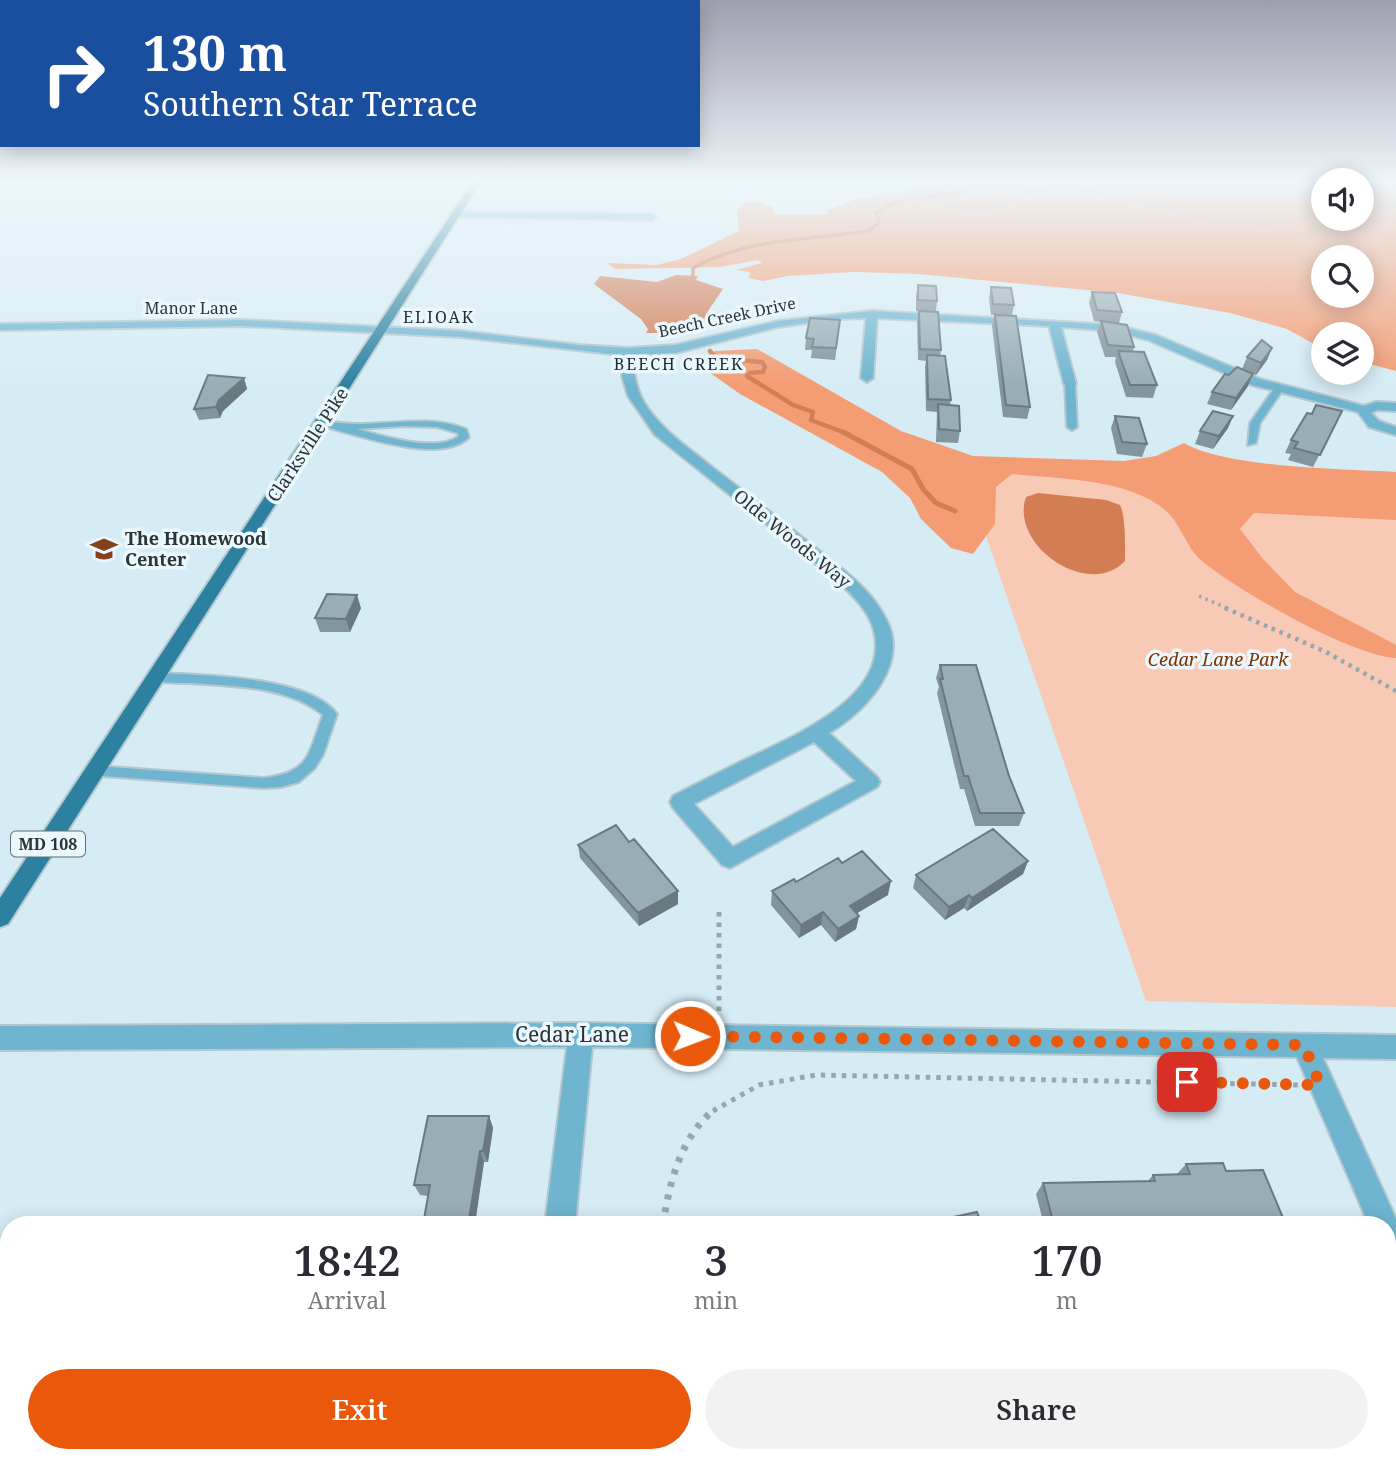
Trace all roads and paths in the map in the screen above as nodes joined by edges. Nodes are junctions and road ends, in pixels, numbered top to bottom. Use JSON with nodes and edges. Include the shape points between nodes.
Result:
{"nodes":[{"id":1,"x":431,"y":251,"type":"edge"},
{"id":2,"x":872,"y":314,"type":"junction"},
{"id":3,"x":1054,"y":323,"type":"junction"},
{"id":4,"x":0,"y":327,"type":"edge"},
{"id":5,"x":381,"y":331,"type":"junction"},
{"id":6,"x":627,"y":352,"type":"junction"},
{"id":7,"x":867,"y":378,"type":"dead end"},
{"id":8,"x":1070,"y":384,"type":"joint"},
{"id":9,"x":1279,"y":388,"type":"junction"},
{"id":10,"x":1396,"y":407,"type":"edge"},
{"id":11,"x":1365,"y":410,"type":"junction"},
{"id":12,"x":322,"y":423,"type":"junction"},
{"id":13,"x":342,"y":427,"type":"junction"},
{"id":14,"x":1072,"y":427,"type":"dead end"},
{"id":15,"x":1396,"y":431,"type":"edge"},
{"id":16,"x":1251,"y":443,"type":"dead end"},
{"id":17,"x":1199,"y":596,"type":"dead end"},
{"id":18,"x":156,"y":677,"type":"junction"},
{"id":19,"x":1396,"y":691,"type":"edge"},
{"id":20,"x":817,"y":733,"type":"junction"},
{"id":21,"x":95,"y":771,"type":"junction"},
{"id":22,"x":719,"y":912,"type":"dead end"},
{"id":23,"x":0,"y":917,"type":"edge"},
{"id":24,"x":719,"y":1014,"type":"dead end"},
{"id":25,"x":581,"y":1035,"type":"junction"},
{"id":26,"x":0,"y":1038,"type":"edge"},
{"id":27,"x":1304,"y":1045,"type":"junction"},
{"id":28,"x":1396,"y":1047,"type":"edge"},
{"id":29,"x":1320,"y":1085,"type":"junction"},
{"id":30,"x":562,"y":1216,"type":"edge"},
{"id":31,"x":664,"y":1216,"type":"edge"},
{"id":32,"x":1380,"y":1216,"type":"edge"}],
"edges":[{"from":1,"to":5,"type":"main road","name":"Clarksville Pike","number":"MD 108"},
{"from":2,"to":3,"type":"street","name":"Beech Creek Drive"},
{"from":2,"to":6,"type":"street","name":"Beech Creek Drive","via":[[802,319],[676,349]]},
{"from":2,"to":7,"type":"street"},
{"from":3,"to":8,"type":"street"},
{"from":3,"to":9,"type":"street","name":"Beech Creek Drive","via":[[1114,328],[1152,337]]},
{"from":4,"to":5,"type":"street","name":"Manor Lane","via":[[212,322]]},
{"from":5,"to":6,"type":"street","name":"Beech Creek Drive","via":[[461,334]]},
{"from":5,"to":12,"type":"main road","name":"Clarksville Pike","number":"MD 108"},
{"from":6,"to":20,"type":"street","name":"Olde Woods Way","via":[[630,390],[660,432],[846,580],[878,619],[884,639],[881,663],[871,685],[854,706]]},
{"from":8,"to":14,"type":"lane"},
{"from":9,"to":11,"type":"street","name":"Beech Creek Drive"},
{"from":9,"to":16,"type":"lane","via":[[1255,423]]},
{"from":10,"to":11,"type":"street","name":"Beech Creek Drive"},
{"from":11,"to":15,"type":"street","name":"Beech Creek Drive","via":[[1374,424]]},
{"from":12,"to":13,"type":"lane"},
{"from":12,"to":18,"type":"main road","name":"Clarksville Pike","number":"MD 108"},
{"from":13,"to":13,"type":"lane","via":[[434,446],[449,446],[464,437],[456,427],[441,425]]},
{"from":17,"to":19,"type":"path","via":[[1326,652]]},
{"from":18,"to":21,"type":"main road","name":"Clarksville Pike","number":"MD 108"},
{"from":18,"to":21,"type":"lane","via":[[250,683],[323,706],[330,714],[308,771],[288,782],[263,783]]},
{"from":20,"to":20,"type":"street","name":"Olde Woods Way","via":[[680,802],[730,859],[870,782]]},
{"from":21,"to":23,"type":"main road","name":"Clarksville Pike","number":"MD 108"},
{"from":22,"to":24,"type":"path"},
{"from":25,"to":26,"type":"street","name":"Cedar Lane"},
{"from":25,"to":27,"type":"street","name":"Cedar Lane"},
{"from":25,"to":30,"type":"street"},
{"from":27,"to":28,"type":"street","name":"Cedar Lane"},
{"from":27,"to":29,"type":"street"},
{"from":29,"to":31,"type":"path","via":[[816,1075],[768,1082],[732,1098],[699,1124],[679,1163]]},
{"from":29,"to":32,"type":"street"}]}
